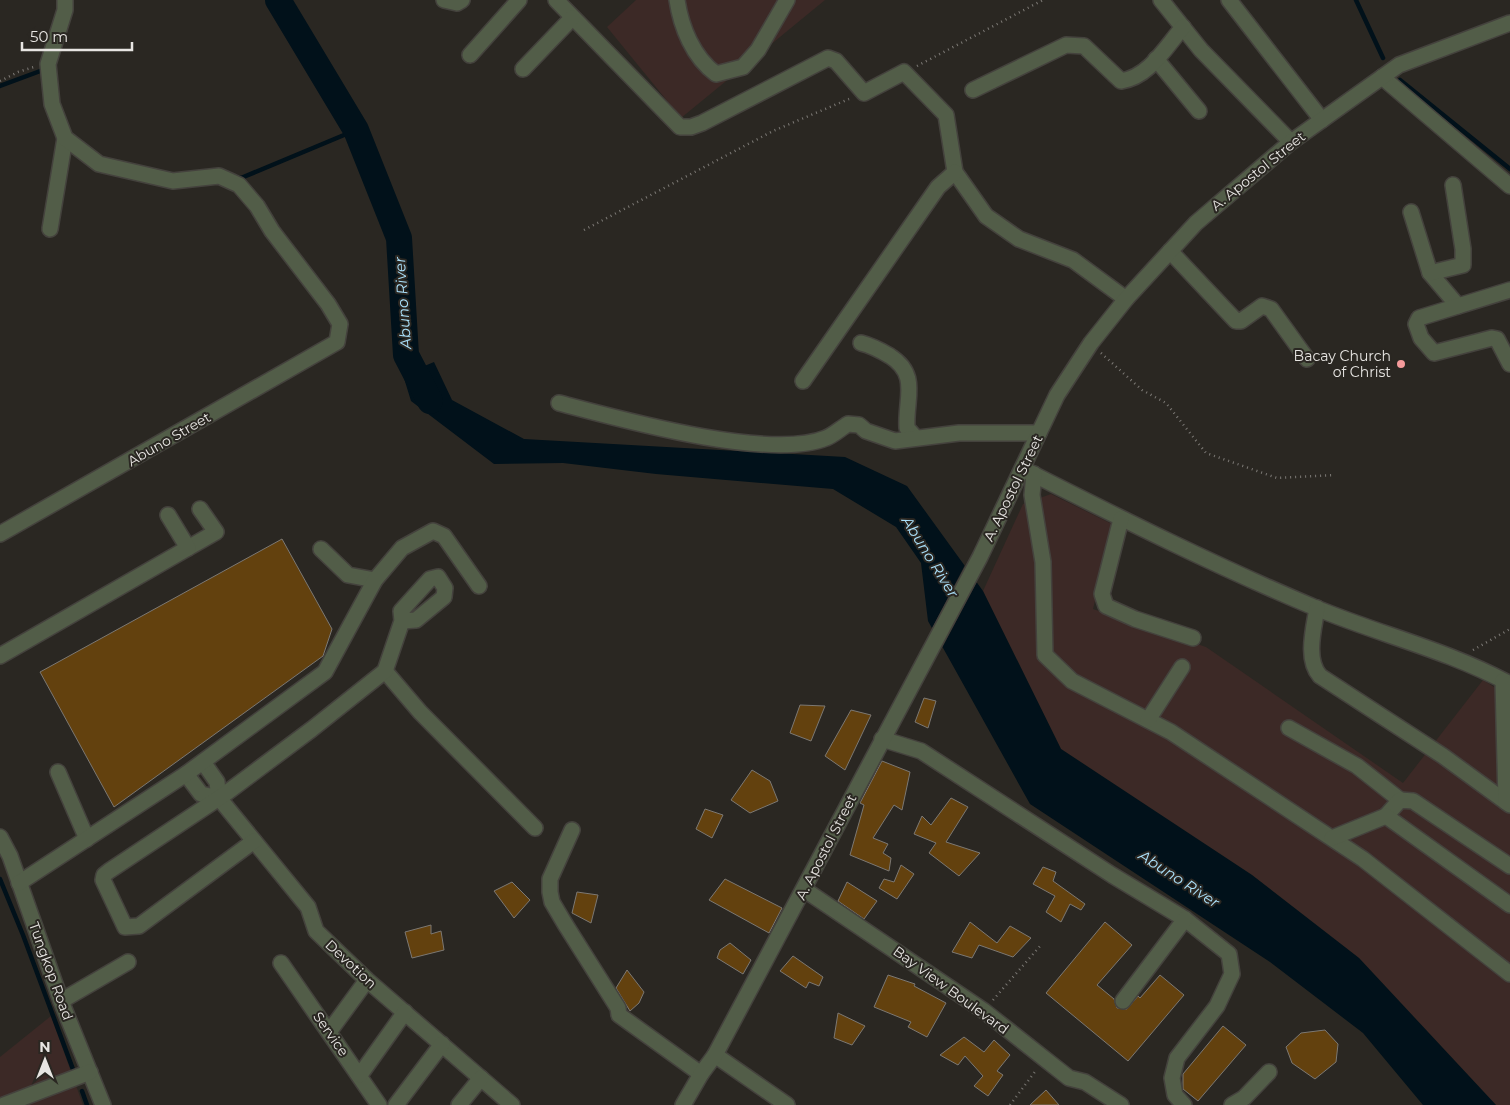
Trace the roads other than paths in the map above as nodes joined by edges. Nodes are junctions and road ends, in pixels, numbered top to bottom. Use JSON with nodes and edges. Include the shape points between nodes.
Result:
{"nodes":[{"id":1,"x":65,"y":0,"type":"edge"},
{"id":2,"x":444,"y":0,"type":"edge"},
{"id":3,"x":462,"y":0,"type":"edge"},
{"id":4,"x":519,"y":0,"type":"edge"},
{"id":5,"x":556,"y":0,"type":"edge"},
{"id":6,"x":677,"y":0,"type":"edge"},
{"id":7,"x":787,"y":0,"type":"edge"},
{"id":8,"x":1161,"y":0,"type":"edge"},
{"id":9,"x":1229,"y":0,"type":"edge"},
{"id":10,"x":572,"y":18,"type":"junction"},
{"id":11,"x":1510,"y":23,"type":"edge"},
{"id":12,"x":1183,"y":27,"type":"junction"},
{"id":13,"x":470,"y":55,"type":"dead end"},
{"id":14,"x":1156,"y":59,"type":"junction"},
{"id":15,"x":524,"y":69,"type":"dead end"},
{"id":16,"x":1390,"y":72,"type":"junction"},
{"id":17,"x":973,"y":90,"type":"dead end"},
{"id":18,"x":1199,"y":111,"type":"dead end"},
{"id":19,"x":1322,"y":120,"type":"junction"},
{"id":20,"x":65,"y":138,"type":"junction"},
{"id":21,"x":1291,"y":142,"type":"junction"},
{"id":22,"x":955,"y":172,"type":"junction"},
{"id":23,"x":1453,"y":185,"type":"dead end"},
{"id":24,"x":1510,"y":186,"type":"edge"},
{"id":25,"x":1411,"y":212,"type":"dead end"},
{"id":26,"x":50,"y":229,"type":"dead end"},
{"id":27,"x":1170,"y":251,"type":"junction"},
{"id":28,"x":1430,"y":273,"type":"junction"},
{"id":29,"x":1510,"y":290,"type":"edge"},
{"id":30,"x":1126,"y":299,"type":"junction"},
{"id":31,"x":1458,"y":306,"type":"junction"},
{"id":32,"x":861,"y":343,"type":"dead end"},
{"id":33,"x":1307,"y":359,"type":"dead end"},
{"id":34,"x":1510,"y":364,"type":"edge"},
{"id":35,"x":803,"y":381,"type":"dead end"},
{"id":36,"x":559,"y":402,"type":"dead end"},
{"id":37,"x":1040,"y":433,"type":"junction"},
{"id":38,"x":916,"y":438,"type":"junction"},
{"id":39,"x":1028,"y":472,"type":"junction"},
{"id":40,"x":200,"y":509,"type":"dead end"},
{"id":41,"x":168,"y":515,"type":"dead end"},
{"id":42,"x":1121,"y":519,"type":"junction"},
{"id":43,"x":0,"y":534,"type":"edge"},
{"id":44,"x":188,"y":548,"type":"junction"},
{"id":45,"x":321,"y":549,"type":"dead end"},
{"id":46,"x":375,"y":580,"type":"junction"},
{"id":47,"x":479,"y":586,"type":"dead end"},
{"id":48,"x":1317,"y":608,"type":"junction"},
{"id":49,"x":402,"y":621,"type":"dead end"},
{"id":50,"x":1193,"y":638,"type":"dead end"},
{"id":51,"x":0,"y":656,"type":"edge"},
{"id":52,"x":1182,"y":668,"type":"dead end"},
{"id":53,"x":385,"y":671,"type":"junction"},
{"id":54,"x":1507,"y":683,"type":"edge"},
{"id":55,"x":1148,"y":720,"type":"junction"},
{"id":56,"x":1289,"y":728,"type":"dead end"},
{"id":57,"x":882,"y":739,"type":"junction"},
{"id":58,"x":203,"y":762,"type":"junction"},
{"id":59,"x":58,"y":772,"type":"dead end"},
{"id":60,"x":186,"y":774,"type":"junction"},
{"id":61,"x":219,"y":798,"type":"junction"},
{"id":62,"x":1400,"y":800,"type":"junction"},
{"id":63,"x":1508,"y":804,"type":"edge"},
{"id":64,"x":1386,"y":816,"type":"junction"},
{"id":65,"x":535,"y":828,"type":"dead end"},
{"id":66,"x":572,"y":830,"type":"dead end"},
{"id":67,"x":0,"y":837,"type":"edge"},
{"id":68,"x":1332,"y":838,"type":"junction"},
{"id":69,"x":87,"y":839,"type":"junction"},
{"id":70,"x":254,"y":841,"type":"junction"},
{"id":71,"x":1510,"y":866,"type":"edge"},
{"id":72,"x":19,"y":883,"type":"junction"},
{"id":73,"x":805,"y":890,"type":"junction"},
{"id":74,"x":1510,"y":905,"type":"edge"},
{"id":75,"x":1185,"y":919,"type":"junction"},
{"id":76,"x":128,"y":962,"type":"dead end"},
{"id":77,"x":282,"y":963,"type":"dead end"},
{"id":78,"x":1510,"y":974,"type":"edge"},
{"id":79,"x":367,"y":980,"type":"junction"},
{"id":80,"x":60,"y":1001,"type":"junction"},
{"id":81,"x":1123,"y":1001,"type":"dead end"},
{"id":82,"x":404,"y":1012,"type":"junction"},
{"id":83,"x":329,"y":1032,"type":"junction"},
{"id":84,"x":442,"y":1044,"type":"junction"},
{"id":85,"x":715,"y":1055,"type":"junction"},
{"id":86,"x":90,"y":1072,"type":"junction"},
{"id":87,"x":1268,"y":1072,"type":"dead end"},
{"id":88,"x":700,"y":1074,"type":"junction"},
{"id":89,"x":360,"y":1075,"type":"junction"},
{"id":90,"x":480,"y":1078,"type":"junction"},
{"id":91,"x":4,"y":1105,"type":"edge"},
{"id":92,"x":103,"y":1105,"type":"edge"},
{"id":93,"x":379,"y":1105,"type":"edge"},
{"id":94,"x":396,"y":1105,"type":"edge"},
{"id":95,"x":459,"y":1105,"type":"edge"},
{"id":96,"x":512,"y":1105,"type":"edge"},
{"id":97,"x":683,"y":1105,"type":"edge"},
{"id":98,"x":787,"y":1105,"type":"edge"},
{"id":99,"x":1122,"y":1105,"type":"edge"},
{"id":100,"x":1184,"y":1105,"type":"edge"},
{"id":101,"x":1232,"y":1105,"type":"edge"}],
"edges":[{"from":1,"to":20,"type":"street","via":[[65,10],[48,64],[52,104]]},
{"from":2,"to":3,"type":"street","via":[[457,3]]},
{"from":4,"to":13,"type":"street"},
{"from":5,"to":10,"type":"street"},
{"from":6,"to":7,"type":"street","via":[[681,25],[705,66],[716,74],[744,67],[758,50]]},
{"from":8,"to":12,"type":"street"},
{"from":9,"to":19,"type":"street"},
{"from":10,"to":15,"type":"street"},
{"from":10,"to":22,"type":"street","via":[[680,127],[702,123],[828,58],[836,61],[864,93],[904,72],[946,115]]},
{"from":11,"to":16,"type":"street","name":"A. Apostol Street"},
{"from":12,"to":14,"type":"street"},
{"from":12,"to":21,"type":"street","via":[[1201,50]]},
{"from":14,"to":17,"type":"street","via":[[1144,73],[1120,81],[1084,46],[1066,45]]},
{"from":14,"to":18,"type":"street"},
{"from":16,"to":19,"type":"street","name":"A. Apostol Street"},
{"from":16,"to":24,"type":"street"},
{"from":19,"to":21,"type":"street","name":"A. Apostol Street"},
{"from":20,"to":26,"type":"street"},
{"from":20,"to":43,"type":"street","name":"Abuno Street","via":[[99,164],[173,181],[219,176],[239,185],[258,206],[272,231],[340,324],[337,342]]},
{"from":21,"to":27,"type":"street","name":"A. Apostol Street","via":[[1196,223]]},
{"from":22,"to":30,"type":"street","via":[[986,216],[1019,239],[1073,260]]},
{"from":22,"to":35,"type":"street","via":[[938,186]]},
{"from":23,"to":28,"type":"street","via":[[1463,266]]},
{"from":25,"to":28,"type":"street"},
{"from":27,"to":30,"type":"street","name":"A. Apostol Street"},
{"from":27,"to":33,"type":"street","via":[[1236,321],[1262,306],[1271,309]]},
{"from":28,"to":31,"type":"street"},
{"from":29,"to":31,"type":"street"},
{"from":30,"to":37,"type":"street","name":"A. Apostol Street","via":[[1057,394]]},
{"from":31,"to":34,"type":"street","via":[[1419,318],[1416,324],[1421,338],[1434,353],[1492,338],[1497,339]]},
{"from":32,"to":38,"type":"street","via":[[874,346],[901,363],[908,378],[907,428]]},
{"from":36,"to":38,"type":"street","via":[[635,423],[755,444],[804,444],[827,438],[848,424],[859,425],[866,431],[895,441]]},
{"from":37,"to":38,"type":"street","via":[[959,433]]},
{"from":37,"to":39,"type":"street","name":"A. Apostol Street"},
{"from":39,"to":42,"type":"street"},
{"from":39,"to":55,"type":"street","via":[[1043,562],[1045,655],[1072,681]]},
{"from":39,"to":57,"type":"street","name":"A. Apostol Street"},
{"from":40,"to":44,"type":"street","via":[[216,532]]},
{"from":41,"to":44,"type":"street"},
{"from":42,"to":48,"type":"street"},
{"from":42,"to":50,"type":"street","via":[[1102,594],[1106,606]]},
{"from":44,"to":51,"type":"street"},
{"from":45,"to":46,"type":"street","via":[[348,575]]},
{"from":46,"to":47,"type":"street","via":[[402,548],[433,531],[444,536]]},
{"from":46,"to":58,"type":"street","via":[[325,672]]},
{"from":48,"to":54,"type":"street","via":[[1459,659]]},
{"from":48,"to":63,"type":"street","via":[[1312,652],[1320,676],[1443,756]]},
{"from":49,"to":53,"type":"street"},
{"from":52,"to":55,"type":"street"},
{"from":53,"to":61,"type":"street","via":[[312,730]]},
{"from":53,"to":65,"type":"street","via":[[420,712]]},
{"from":54,"to":63,"type":"street"},
{"from":55,"to":68,"type":"street"},
{"from":56,"to":62,"type":"street","via":[[1357,766]]},
{"from":57,"to":73,"type":"street","name":"A. Apostol Street"},
{"from":57,"to":75,"type":"street","via":[[921,751]]},
{"from":58,"to":60,"type":"street"},
{"from":58,"to":61,"type":"street","name":"Devotion","via":[[217,782]]},
{"from":59,"to":69,"type":"street"},
{"from":60,"to":61,"type":"street","name":"Devotion","via":[[201,794]]},
{"from":60,"to":69,"type":"street"},
{"from":61,"to":70,"type":"street","name":"Devotion"},
{"from":61,"to":70,"type":"street","via":[[104,874],[102,880],[125,927],[140,926]]},
{"from":62,"to":64,"type":"street"},
{"from":62,"to":71,"type":"street","via":[[1413,801]]},
{"from":64,"to":68,"type":"street"},
{"from":64,"to":74,"type":"street"},
{"from":66,"to":88,"type":"street","via":[[550,879],[552,902],[619,1014]]},
{"from":67,"to":72,"type":"street","name":"Tungkop Road"},
{"from":68,"to":78,"type":"street"},
{"from":69,"to":72,"type":"street"},
{"from":70,"to":79,"type":"street","name":"Devotion","via":[[308,907],[316,932]]},
{"from":72,"to":80,"type":"street","name":"Tungkop Road"},
{"from":73,"to":85,"type":"street","name":"A. Apostol Street"},
{"from":73,"to":99,"type":"street","name":"Bay View Boulevard","via":[[984,1011],[1069,1078],[1085,1082]]},
{"from":75,"to":81,"type":"street"},
{"from":75,"to":100,"type":"street","via":[[1229,954],[1232,974],[1217,1006],[1177,1058],[1173,1087]]},
{"from":76,"to":80,"type":"street"},
{"from":77,"to":83,"type":"street","name":"Service"},
{"from":79,"to":82,"type":"street","name":"Devotion"},
{"from":79,"to":83,"type":"street"},
{"from":80,"to":86,"type":"street","name":"Tungkop Road"},
{"from":82,"to":84,"type":"street","name":"Devotion"},
{"from":82,"to":89,"type":"street"},
{"from":83,"to":89,"type":"street","name":"Service"},
{"from":84,"to":90,"type":"street","name":"Devotion"},
{"from":84,"to":94,"type":"street"},
{"from":85,"to":88,"type":"street","name":"A. Apostol Street"},
{"from":85,"to":98,"type":"street"},
{"from":86,"to":91,"type":"street"},
{"from":86,"to":92,"type":"street","name":"Tungkop Road"},
{"from":87,"to":101,"type":"street","via":[[1244,1098]]},
{"from":88,"to":97,"type":"street","name":"A. Apostol Street"},
{"from":89,"to":93,"type":"street","name":"Service"},
{"from":90,"to":95,"type":"street"},
{"from":90,"to":96,"type":"street","name":"Devotion"}]}
